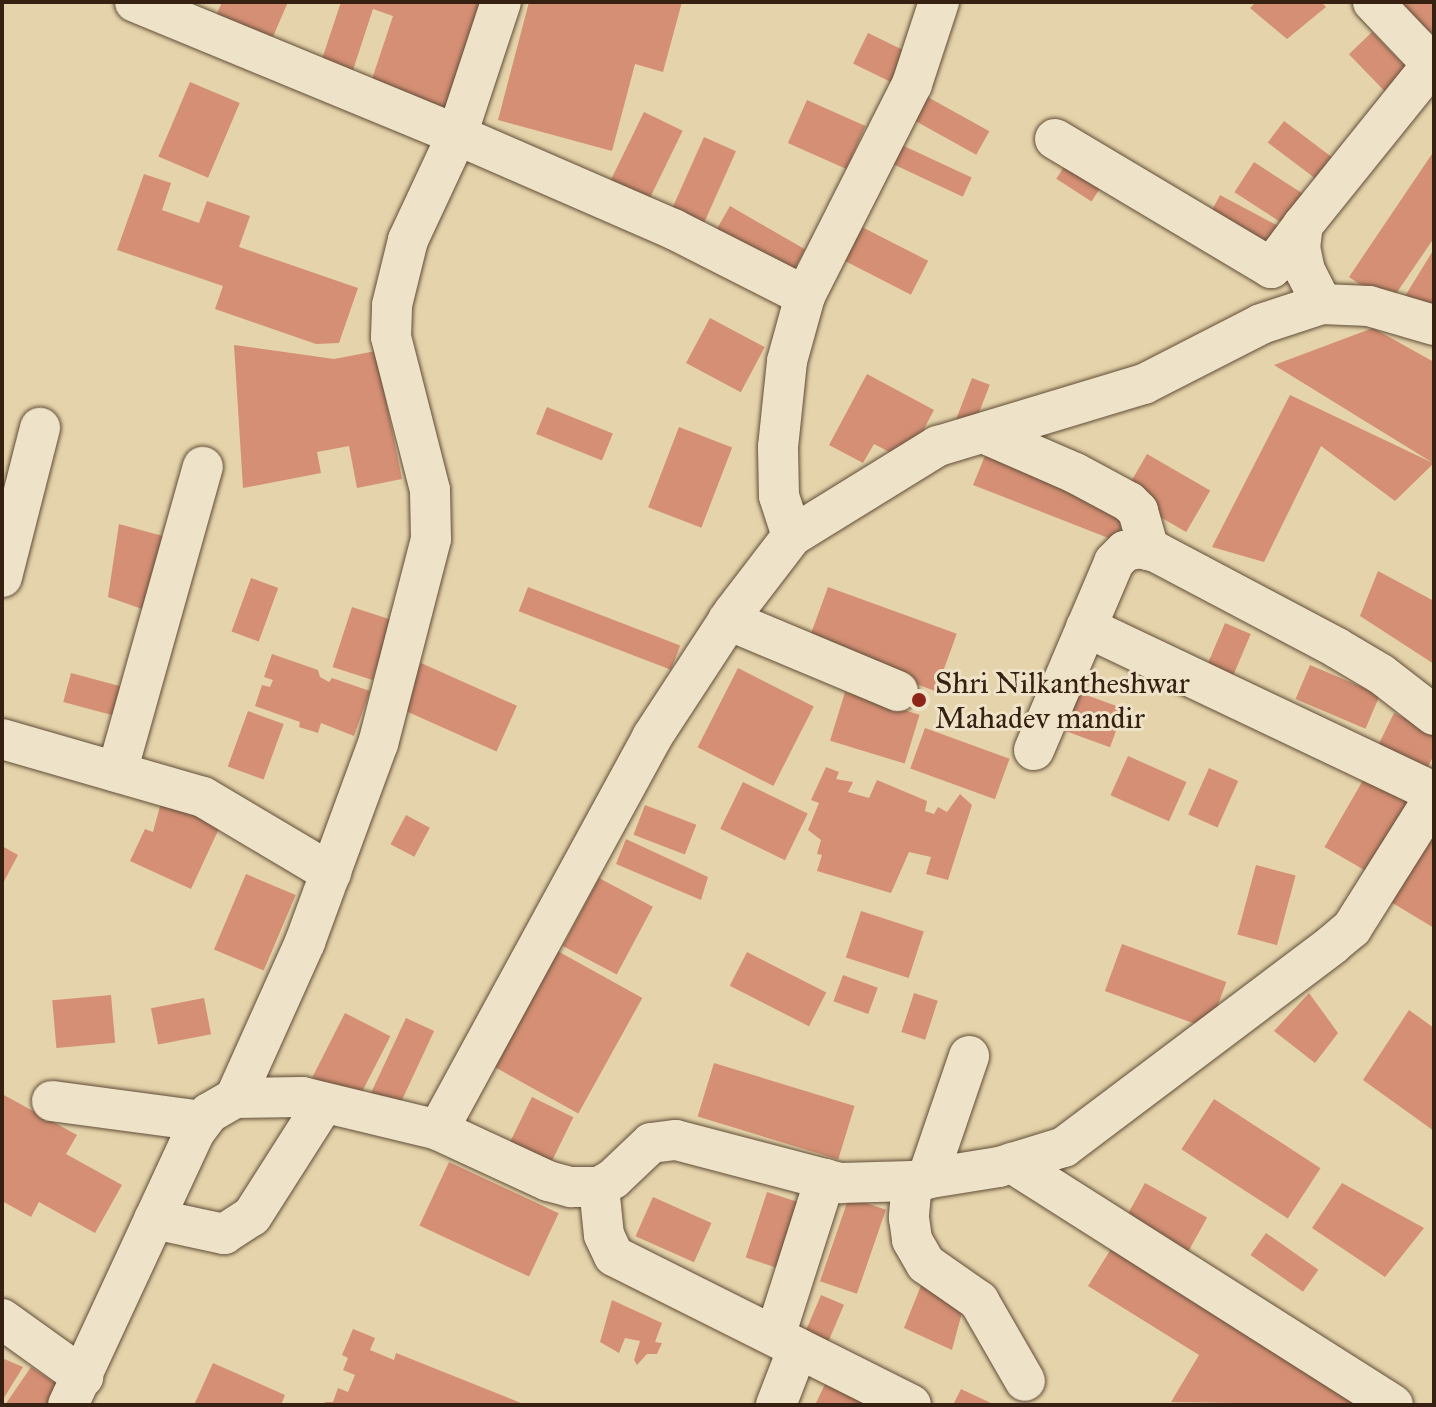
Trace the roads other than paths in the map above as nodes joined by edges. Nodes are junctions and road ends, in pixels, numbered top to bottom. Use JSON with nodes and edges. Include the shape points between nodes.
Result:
{"nodes":[{"id":1,"x":135,"y":2,"type":"edge"},
{"id":2,"x":501,"y":2,"type":"edge"},
{"id":3,"x":939,"y":2,"type":"edge"},
{"id":4,"x":1373,"y":2,"type":"edge"},
{"id":5,"x":205,"y":15,"type":"edge"},
{"id":6,"x":1433,"y":63,"type":"edge"},
{"id":7,"x":457,"y":135,"type":"junction"},
{"id":8,"x":1055,"y":139,"type":"dead end"},
{"id":9,"x":1303,"y":225,"type":"junction"},
{"id":10,"x":805,"y":296,"type":"junction"},
{"id":11,"x":1322,"y":304,"type":"junction"},
{"id":12,"x":1434,"y":325,"type":"edge"},
{"id":13,"x":40,"y":428,"type":"dead end"},
{"id":14,"x":983,"y":433,"type":"junction"},
{"id":15,"x":203,"y":467,"type":"dead end"},
{"id":16,"x":792,"y":536,"type":"junction"},
{"id":17,"x":1149,"y":550,"type":"junction"},
{"id":18,"x":2,"y":577,"type":"edge"},
{"id":19,"x":728,"y":620,"type":"junction"},
{"id":20,"x":1086,"y":627,"type":"junction"},
{"id":21,"x":898,"y":691,"type":"dead end"},
{"id":22,"x":1434,"y":715,"type":"edge"},
{"id":23,"x":2,"y":739,"type":"edge"},
{"id":24,"x":1034,"y":750,"type":"dead end"},
{"id":25,"x":117,"y":772,"type":"junction"},
{"id":26,"x":1434,"y":795,"type":"edge"},
{"id":27,"x":331,"y":873,"type":"junction"},
{"id":28,"x":969,"y":1056,"type":"dead end"},
{"id":29,"x":235,"y":1098,"type":"junction"},
{"id":30,"x":52,"y":1101,"type":"dead end"},
{"id":31,"x":324,"y":1103,"type":"junction"},
{"id":32,"x":202,"y":1121,"type":"junction"},
{"id":33,"x":438,"y":1130,"type":"junction"},
{"id":34,"x":1012,"y":1163,"type":"junction"},
{"id":35,"x":825,"y":1179,"type":"junction"},
{"id":36,"x":919,"y":1180,"type":"junction"},
{"id":37,"x":599,"y":1187,"type":"junction"},
{"id":38,"x":154,"y":1219,"type":"junction"},
{"id":39,"x":2,"y":1319,"type":"edge"},
{"id":40,"x":787,"y":1342,"type":"junction"},
{"id":41,"x":1025,"y":1381,"type":"dead end"},
{"id":42,"x":76,"y":1391,"type":"edge"},
{"id":43,"x":776,"y":1405,"type":"edge"},
{"id":44,"x":911,"y":1405,"type":"edge"},
{"id":45,"x":1393,"y":1405,"type":"edge"}],
"edges":[{"from":1,"to":5,"type":"street"},
{"from":2,"to":7,"type":"street"},
{"from":3,"to":10,"type":"street","via":[[912,84]]},
{"from":4,"to":6,"type":"street"},
{"from":5,"to":7,"type":"street"},
{"from":6,"to":9,"type":"street"},
{"from":7,"to":10,"type":"street","via":[[673,229]]},
{"from":7,"to":27,"type":"street","via":[[408,240],[392,305],[391,337],[430,490],[431,539],[378,744]]},
{"from":8,"to":9,"type":"street","via":[[1271,268]]},
{"from":9,"to":11,"type":"street","via":[[1305,271]]},
{"from":10,"to":16,"type":"street","via":[[787,361],[778,447],[779,496]]},
{"from":11,"to":12,"type":"street","via":[[1369,306]]},
{"from":11,"to":14,"type":"street","via":[[1261,324],[1144,384]]},
{"from":13,"to":18,"type":"street"},
{"from":14,"to":16,"type":"street","via":[[938,446]]},
{"from":14,"to":17,"type":"street","via":[[1129,502],[1138,511]]},
{"from":15,"to":25,"type":"street"},
{"from":16,"to":19,"type":"street"},
{"from":17,"to":20,"type":"street","via":[[1125,551],[1114,562]]},
{"from":17,"to":22,"type":"street","via":[[1381,674]]},
{"from":19,"to":21,"type":"street"},
{"from":19,"to":33,"type":"street","via":[[636,763]]},
{"from":20,"to":24,"type":"street"},
{"from":20,"to":26,"type":"street"},
{"from":23,"to":25,"type":"street"},
{"from":25,"to":27,"type":"street","via":[[203,797]]},
{"from":26,"to":34,"type":"street","via":[[1352,928],[1064,1147]]},
{"from":27,"to":29,"type":"street"},
{"from":28,"to":36,"type":"street"},
{"from":29,"to":31,"type":"street","via":[[268,1095]]},
{"from":29,"to":32,"type":"street"},
{"from":30,"to":32,"type":"street"},
{"from":31,"to":33,"type":"street"},
{"from":31,"to":38,"type":"street","via":[[252,1216],[224,1234]]},
{"from":32,"to":38,"type":"street"},
{"from":33,"to":37,"type":"street","via":[[548,1181]]},
{"from":34,"to":36,"type":"street"},
{"from":34,"to":45,"type":"street"},
{"from":35,"to":36,"type":"street"},
{"from":35,"to":37,"type":"street","via":[[676,1140],[651,1143]]},
{"from":35,"to":40,"type":"street"},
{"from":36,"to":41,"type":"street","via":[[909,1218],[912,1240],[926,1264],[979,1301]]},
{"from":37,"to":40,"type":"street","via":[[604,1235],[614,1256]]},
{"from":38,"to":42,"type":"street"},
{"from":39,"to":42,"type":"street"},
{"from":40,"to":43,"type":"street"},
{"from":40,"to":44,"type":"street"}]}
